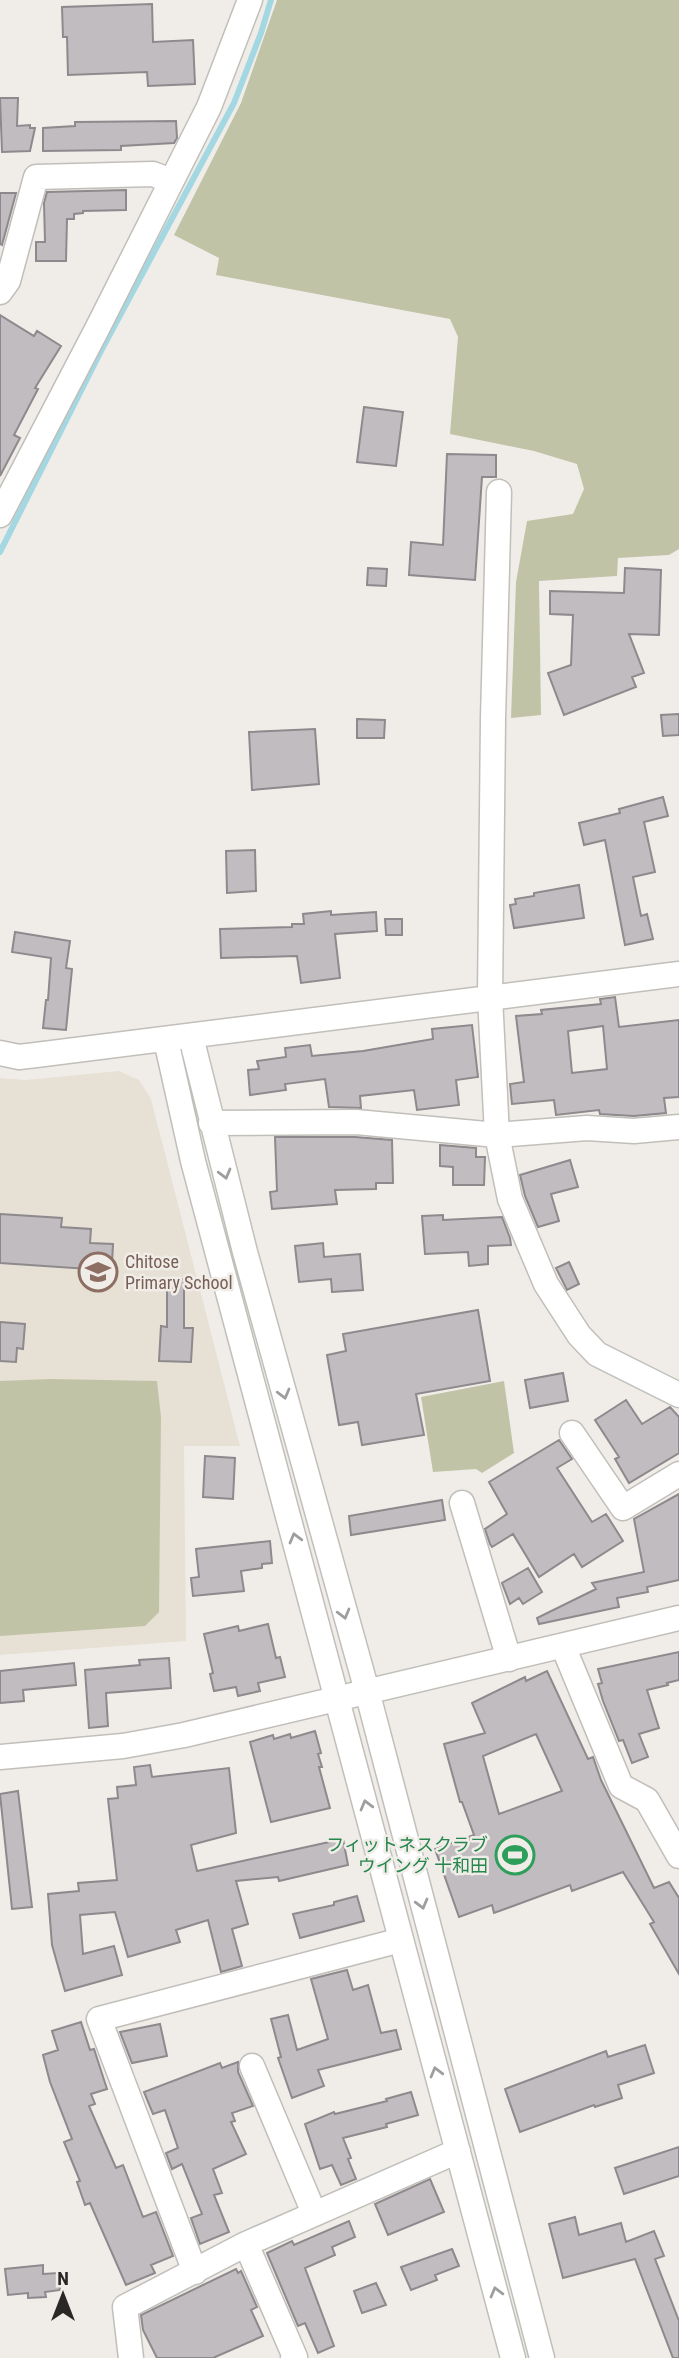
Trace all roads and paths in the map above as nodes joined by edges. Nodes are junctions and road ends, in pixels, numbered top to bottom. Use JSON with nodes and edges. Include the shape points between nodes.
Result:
{"nodes":[{"id":1,"x":250,"y":0,"type":"edge"},
{"id":2,"x":172,"y":181,"type":"junction"},
{"id":3,"x":0,"y":292,"type":"edge"},
{"id":4,"x":499,"y":492,"type":"dead end"},
{"id":5,"x":1,"y":512,"type":"edge"},
{"id":6,"x":679,"y":974,"type":"edge"},
{"id":7,"x":490,"y":998,"type":"junction"},
{"id":8,"x":191,"y":1037,"type":"junction"},
{"id":9,"x":166,"y":1040,"type":"junction"},
{"id":10,"x":0,"y":1053,"type":"edge"},
{"id":11,"x":211,"y":1123,"type":"junction"},
{"id":12,"x":679,"y":1127,"type":"edge"},
{"id":13,"x":497,"y":1135,"type":"junction"},
{"id":14,"x":679,"y":1395,"type":"edge"},
{"id":15,"x":572,"y":1433,"type":"dead end"},
{"id":16,"x":679,"y":1474,"type":"edge"},
{"id":17,"x":461,"y":1503,"type":"dead end"},
{"id":18,"x":679,"y":1618,"type":"edge"},
{"id":19,"x":563,"y":1646,"type":"junction"},
{"id":20,"x":509,"y":1659,"type":"junction"},
{"id":21,"x":367,"y":1691,"type":"junction"},
{"id":22,"x":338,"y":1698,"type":"junction"},
{"id":23,"x":0,"y":1757,"type":"edge"},
{"id":24,"x":679,"y":1856,"type":"edge"},
{"id":25,"x":401,"y":1940,"type":"junction"},
{"id":26,"x":252,"y":2066,"type":"dead end"},
{"id":27,"x":458,"y":2151,"type":"junction"},
{"id":28,"x":314,"y":2213,"type":"junction"},
{"id":29,"x":246,"y":2244,"type":"junction"},
{"id":30,"x":195,"y":2272,"type":"junction"},
{"id":31,"x":131,"y":2358,"type":"edge"},
{"id":32,"x":293,"y":2358,"type":"edge"},
{"id":33,"x":513,"y":2358,"type":"edge"},
{"id":34,"x":542,"y":2358,"type":"edge"}],
"edges":[{"from":1,"to":2,"type":"street","via":[[209,107]]},
{"from":2,"to":3,"type":"street","via":[[153,174],[36,177],[8,281]]},
{"from":2,"to":5,"type":"street"},
{"from":4,"to":7,"type":"street"},
{"from":6,"to":7,"type":"street"},
{"from":7,"to":8,"type":"street"},
{"from":7,"to":13,"type":"street"},
{"from":8,"to":9,"type":"street"},
{"from":8,"to":11,"type":"street"},
{"from":9,"to":10,"type":"street","via":[[19,1056]]},
{"from":22,"to":9,"type":"street","one_way":true,"via":[[193,1161]]},
{"from":11,"to":13,"type":"street","via":[[356,1122]]},
{"from":11,"to":21,"type":"street","one_way":true},
{"from":12,"to":13,"type":"street"},
{"from":13,"to":14,"type":"street","via":[[510,1199],[546,1284],[573,1326],[597,1354]]},
{"from":15,"to":16,"type":"street","via":[[623,1508]]},
{"from":17,"to":20,"type":"street"},
{"from":18,"to":19,"type":"street"},
{"from":19,"to":20,"type":"street"},
{"from":19,"to":24,"type":"street","via":[[621,1786],[647,1800]]},
{"from":20,"to":21,"type":"street"},
{"from":21,"to":22,"type":"street"},
{"from":21,"to":34,"type":"street","one_way":true},
{"from":22,"to":23,"type":"street","via":[[123,1746]]},
{"from":25,"to":22,"type":"street","one_way":true},
{"from":27,"to":25,"type":"street","one_way":true},
{"from":25,"to":30,"type":"street","via":[[99,2019]]},
{"from":26,"to":28,"type":"street"},
{"from":27,"to":28,"type":"street"},
{"from":33,"to":27,"type":"street","one_way":true},
{"from":28,"to":29,"type":"street"},
{"from":29,"to":30,"type":"street"},
{"from":29,"to":32,"type":"street"},
{"from":30,"to":31,"type":"street","via":[[125,2307]]}]}
